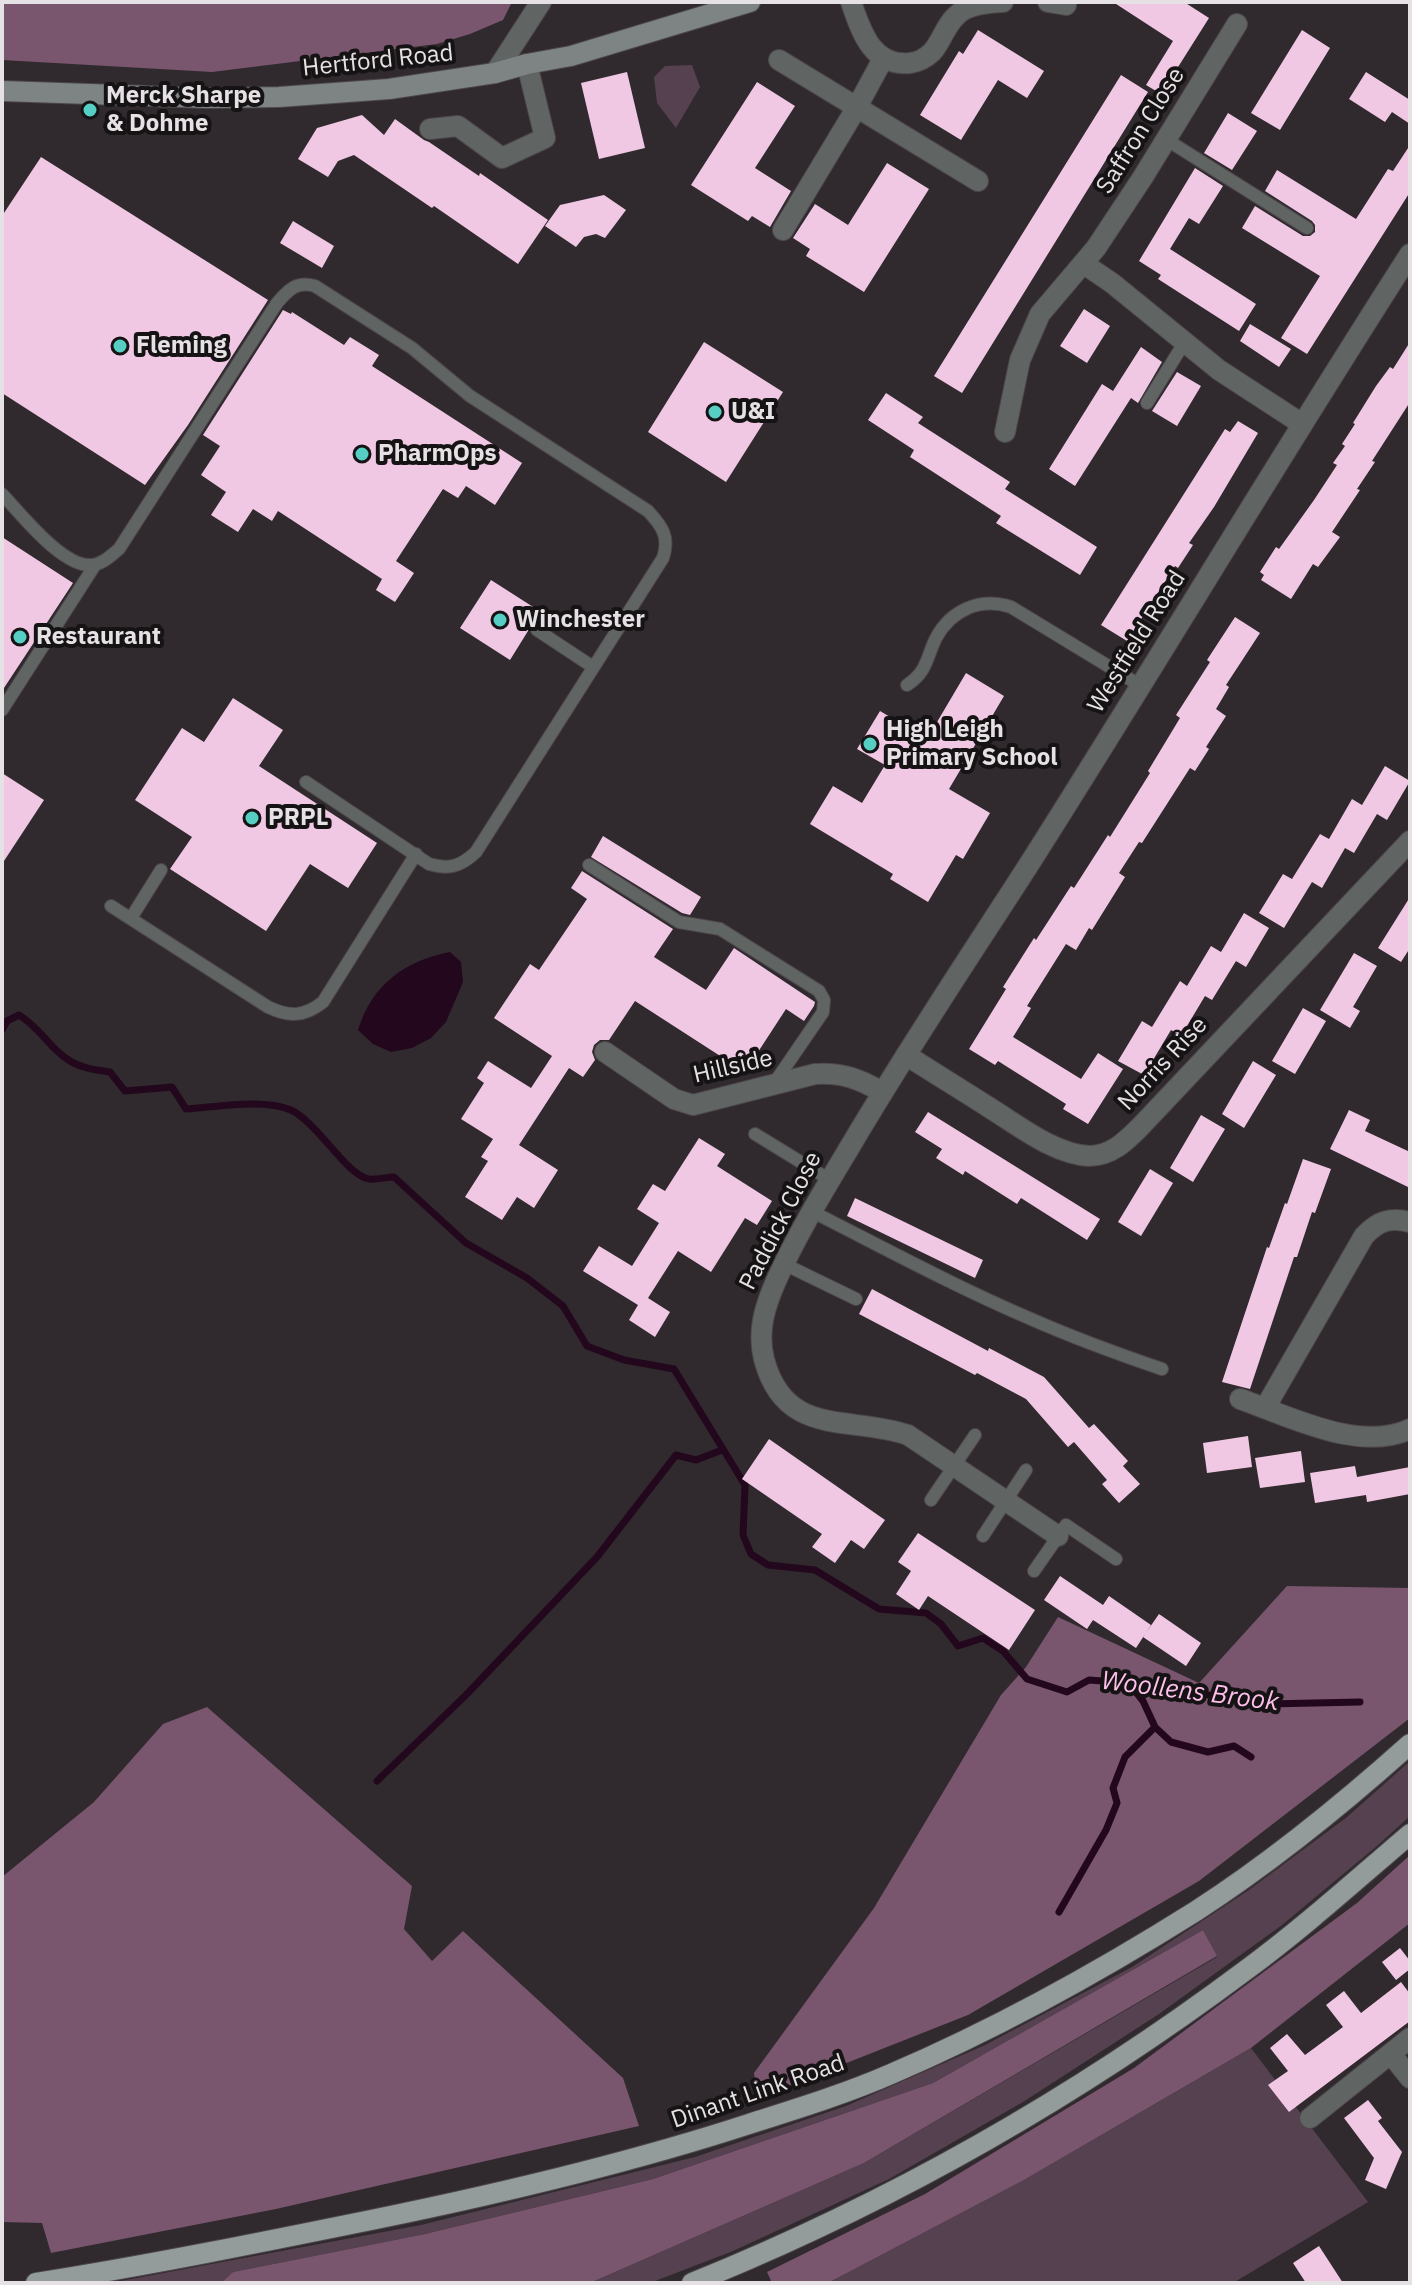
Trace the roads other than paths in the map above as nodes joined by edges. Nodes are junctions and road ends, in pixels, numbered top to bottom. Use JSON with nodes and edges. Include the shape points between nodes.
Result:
{"nodes":[{"id":1,"x":541,"y":2,"type":"edge"},
{"id":2,"x":750,"y":2,"type":"edge"},
{"id":3,"x":851,"y":2,"type":"edge"},
{"id":4,"x":1003,"y":2,"type":"edge"},
{"id":5,"x":1237,"y":24,"type":"dead end"},
{"id":6,"x":883,"y":59,"type":"junction"},
{"id":7,"x":779,"y":60,"type":"dead end"},
{"id":8,"x":527,"y":64,"type":"junction"},
{"id":9,"x":495,"y":73,"type":"junction"},
{"id":10,"x":2,"y":91,"type":"edge"},
{"id":11,"x":857,"y":107,"type":"junction"},
{"id":12,"x":430,"y":129,"type":"dead end"},
{"id":13,"x":1167,"y":140,"type":"junction"},
{"id":14,"x":978,"y":181,"type":"dead end"},
{"id":15,"x":1307,"y":228,"type":"dead end"},
{"id":16,"x":783,"y":230,"type":"dead end"},
{"id":17,"x":1410,"y":254,"type":"edge"},
{"id":18,"x":1084,"y":264,"type":"junction"},
{"id":19,"x":1184,"y":343,"type":"junction"},
{"id":20,"x":1147,"y":403,"type":"dead end"},
{"id":21,"x":1302,"y":424,"type":"junction"},
{"id":22,"x":1005,"y":432,"type":"dead end"},
{"id":23,"x":2,"y":494,"type":"edge"},
{"id":24,"x":95,"y":565,"type":"junction"},
{"id":25,"x":537,"y":630,"type":"dead end"},
{"id":26,"x":593,"y":667,"type":"junction"},
{"id":27,"x":907,"y":685,"type":"dead end"},
{"id":28,"x":1141,"y":686,"type":"junction"},
{"id":29,"x":2,"y":710,"type":"edge"},
{"id":30,"x":306,"y":782,"type":"dead end"},
{"id":31,"x":1410,"y":841,"type":"edge"},
{"id":32,"x":416,"y":854,"type":"junction"},
{"id":33,"x":589,"y":865,"type":"dead end"},
{"id":34,"x":161,"y":870,"type":"dead end"},
{"id":35,"x":111,"y":906,"type":"dead end"},
{"id":36,"x":131,"y":918,"type":"junction"},
{"id":37,"x":605,"y":1052,"type":"dead end"},
{"id":38,"x":906,"y":1055,"type":"junction"},
{"id":39,"x":773,"y":1085,"type":"junction"},
{"id":40,"x":882,"y":1092,"type":"junction"},
{"id":41,"x":755,"y":1134,"type":"dead end"},
{"id":42,"x":830,"y":1180,"type":"junction"},
{"id":43,"x":811,"y":1211,"type":"junction"},
{"id":44,"x":1410,"y":1222,"type":"edge"},
{"id":45,"x":784,"y":1264,"type":"junction"},
{"id":46,"x":856,"y":1299,"type":"dead end"},
{"id":47,"x":1162,"y":1369,"type":"dead end"},
{"id":48,"x":1240,"y":1399,"type":"dead end"},
{"id":49,"x":1265,"y":1408,"type":"junction"},
{"id":50,"x":1410,"y":1429,"type":"edge"},
{"id":51,"x":975,"y":1435,"type":"dead end"},
{"id":52,"x":954,"y":1466,"type":"junction"},
{"id":53,"x":1026,"y":1470,"type":"dead end"},
{"id":54,"x":931,"y":1500,"type":"dead end"},
{"id":55,"x":1006,"y":1501,"type":"junction"},
{"id":56,"x":983,"y":1536,"type":"dead end"},
{"id":57,"x":1058,"y":1536,"type":"junction"},
{"id":58,"x":1116,"y":1559,"type":"dead end"},
{"id":59,"x":1034,"y":1571,"type":"dead end"},
{"id":60,"x":1410,"y":1744,"type":"edge"},
{"id":61,"x":1410,"y":1834,"type":"edge"},
{"id":62,"x":1410,"y":2038,"type":"edge"},
{"id":63,"x":1391,"y":2054,"type":"junction"},
{"id":64,"x":1410,"y":2078,"type":"edge"},
{"id":65,"x":1310,"y":2118,"type":"dead end"},
{"id":66,"x":36,"y":2283,"type":"edge"},
{"id":67,"x":692,"y":2283,"type":"edge"}],
"edges":[{"from":1,"to":9,"type":"street"},
{"from":2,"to":8,"type":"main road","name":"Hertford Road","via":[[571,56]]},
{"from":3,"to":6,"type":"street","via":[[862,31]]},
{"from":4,"to":6,"type":"street","via":[[956,15],[929,55],[916,62]]},
{"from":5,"to":13,"type":"street","name":"Saffron Close"},
{"from":6,"to":11,"type":"street"},
{"from":7,"to":11,"type":"street"},
{"from":8,"to":9,"type":"main road","name":"Hertford Road"},
{"from":8,"to":12,"type":"street","via":[[545,138],[502,158],[458,126]]},
{"from":9,"to":10,"type":"main road","name":"Hertford Road","via":[[389,89],[279,97]]},
{"from":11,"to":14,"type":"street"},
{"from":11,"to":16,"type":"street"},
{"from":13,"to":15,"type":"lane"},
{"from":13,"to":18,"type":"street","name":"Saffron Close"},
{"from":17,"to":21,"type":"street","name":"Westfield Road"},
{"from":18,"to":19,"type":"street"},
{"from":18,"to":22,"type":"street","name":"Saffron Close","via":[[1049,302],[1027,340]]},
{"from":19,"to":20,"type":"lane"},
{"from":19,"to":21,"type":"street"},
{"from":21,"to":28,"type":"street","name":"Westfield Road"},
{"from":23,"to":24,"type":"lane","via":[[71,560]]},
{"from":24,"to":26,"type":"lane","via":[[119,549],[277,303],[293,285],[306,283],[412,348],[470,396],[656,520],[667,545],[663,558]]},
{"from":24,"to":29,"type":"lane"},
{"from":25,"to":26,"type":"lane"},
{"from":26,"to":32,"type":"lane","via":[[476,852],[442,868]]},
{"from":27,"to":28,"type":"lane","via":[[925,668],[950,619],[988,603],[1011,607]]},
{"from":28,"to":38,"type":"street","name":"Westfield Road"},
{"from":30,"to":32,"type":"lane"},
{"from":31,"to":38,"type":"street","name":"Norris Rise","via":[[1141,1126],[1106,1153],[1090,1156],[1047,1142]]},
{"from":32,"to":36,"type":"lane","via":[[323,1002],[311,1011],[288,1014],[268,1007]]},
{"from":33,"to":39,"type":"lane","via":[[679,922],[720,929],[819,991],[823,1012]]},
{"from":34,"to":36,"type":"lane"},
{"from":35,"to":36,"type":"lane"},
{"from":37,"to":39,"type":"street","name":"Hillside","via":[[693,1105]]},
{"from":38,"to":40,"type":"street","name":"Paddick Close"},
{"from":39,"to":40,"type":"street","name":"Hillside","via":[[838,1074]]},
{"from":40,"to":42,"type":"street","name":"Paddick Close"},
{"from":41,"to":42,"type":"lane"},
{"from":42,"to":43,"type":"street","name":"Paddick Close"},
{"from":43,"to":45,"type":"street","name":"Paddick Close"},
{"from":43,"to":47,"type":"lane","via":[[963,1289]]},
{"from":44,"to":49,"type":"street","via":[[1391,1219],[1364,1236]]},
{"from":45,"to":46,"type":"lane"},
{"from":45,"to":52,"type":"street","name":"Paddick Close","via":[[760,1334],[776,1387],[800,1411],[820,1420],[894,1430]]},
{"from":48,"to":49,"type":"street"},
{"from":49,"to":50,"type":"street","via":[[1349,1435],[1377,1437]]},
{"from":51,"to":52,"type":"lane"},
{"from":52,"to":54,"type":"lane"},
{"from":52,"to":55,"type":"street","name":"Paddick Close"},
{"from":53,"to":55,"type":"lane"},
{"from":55,"to":56,"type":"lane"},
{"from":55,"to":57,"type":"street","name":"Paddick Close"},
{"from":57,"to":58,"type":"lane","via":[[1066,1525]]},
{"from":57,"to":59,"type":"lane"},
{"from":60,"to":66,"type":"main road","name":"Dinant Link Road","via":[[1295,1841],[1199,1909],[1050,1996],[889,2075],[592,2172],[243,2247]]},
{"from":61,"to":67,"type":"main road","via":[[1248,1969],[1054,2101],[835,2220]]},
{"from":62,"to":63,"type":"street"},
{"from":63,"to":64,"type":"street"},
{"from":63,"to":65,"type":"street"}]}
